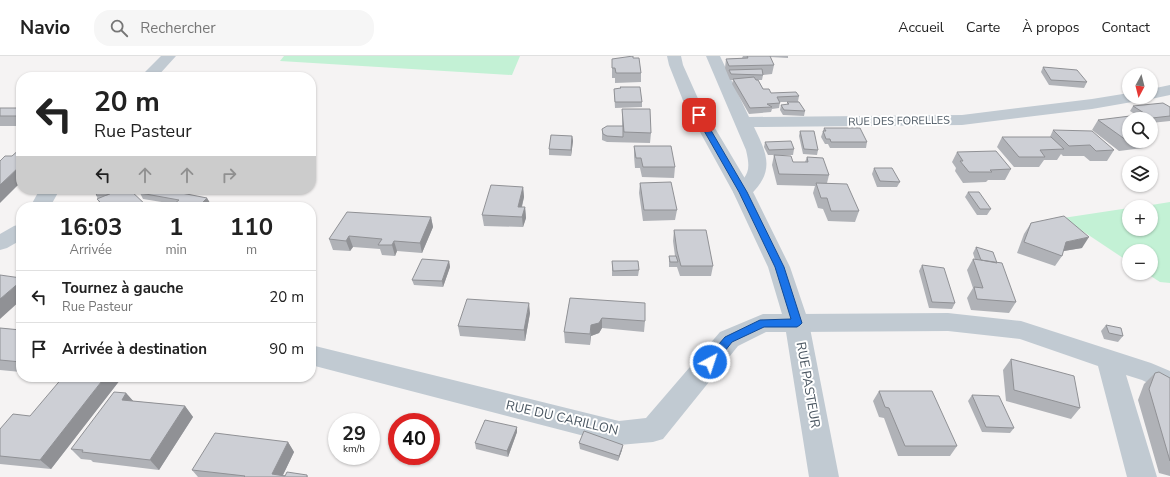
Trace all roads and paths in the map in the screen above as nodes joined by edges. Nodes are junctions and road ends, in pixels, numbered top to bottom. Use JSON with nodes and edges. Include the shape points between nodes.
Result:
{"nodes":[{"id":1,"x":169,"y":56,"type":"edge"},
{"id":2,"x":674,"y":56,"type":"edge"},
{"id":3,"x":713,"y":56,"type":"edge"},
{"id":4,"x":153,"y":72,"type":"edge"},
{"id":5,"x":1170,"y":90,"type":"edge"},
{"id":6,"x":1158,"y":93,"type":"edge"},
{"id":7,"x":1122,"y":99,"type":"edge"},
{"id":8,"x":743,"y":122,"type":"junction"},
{"id":9,"x":743,"y":192,"type":"junction"},
{"id":10,"x":16,"y":234,"type":"edge"},
{"id":11,"x":0,"y":243,"type":"edge"},
{"id":12,"x":797,"y":323,"type":"junction"},
{"id":13,"x":316,"y":356,"type":"edge"},
{"id":14,"x":1109,"y":359,"type":"junction"},
{"id":15,"x":1170,"y":383,"type":"edge"},
{"id":16,"x":824,"y":477,"type":"edge"},
{"id":17,"x":1142,"y":477,"type":"edge"}],
"edges":[{"from":1,"to":4,"type":"street"},
{"from":2,"to":9,"type":"street","name":"RUE PASTEUR","via":[[692,103]]},
{"from":3,"to":8,"type":"street"},
{"from":5,"to":6,"type":"street"},
{"from":7,"to":8,"type":"street","name":"RUE DES FORELLES","via":[[962,120]]},
{"from":8,"to":9,"type":"street","via":[[758,163],[755,178]]},
{"from":9,"to":12,"type":"street","name":"RUE PASTEUR","via":[[779,267]]},
{"from":10,"to":11,"type":"street"},
{"from":12,"to":13,"type":"street","name":"RUE DU CARILLON","via":[[763,323],[729,340],[653,430],[619,433]]},
{"from":12,"to":14,"type":"street","name":"RUE DU CARILLON","via":[[948,322],[1021,330]]},
{"from":12,"to":16,"type":"street","name":"RUE PASTEUR"},
{"from":14,"to":15,"type":"street","name":"RUE DU CARILLON"},
{"from":14,"to":17,"type":"street"}]}
